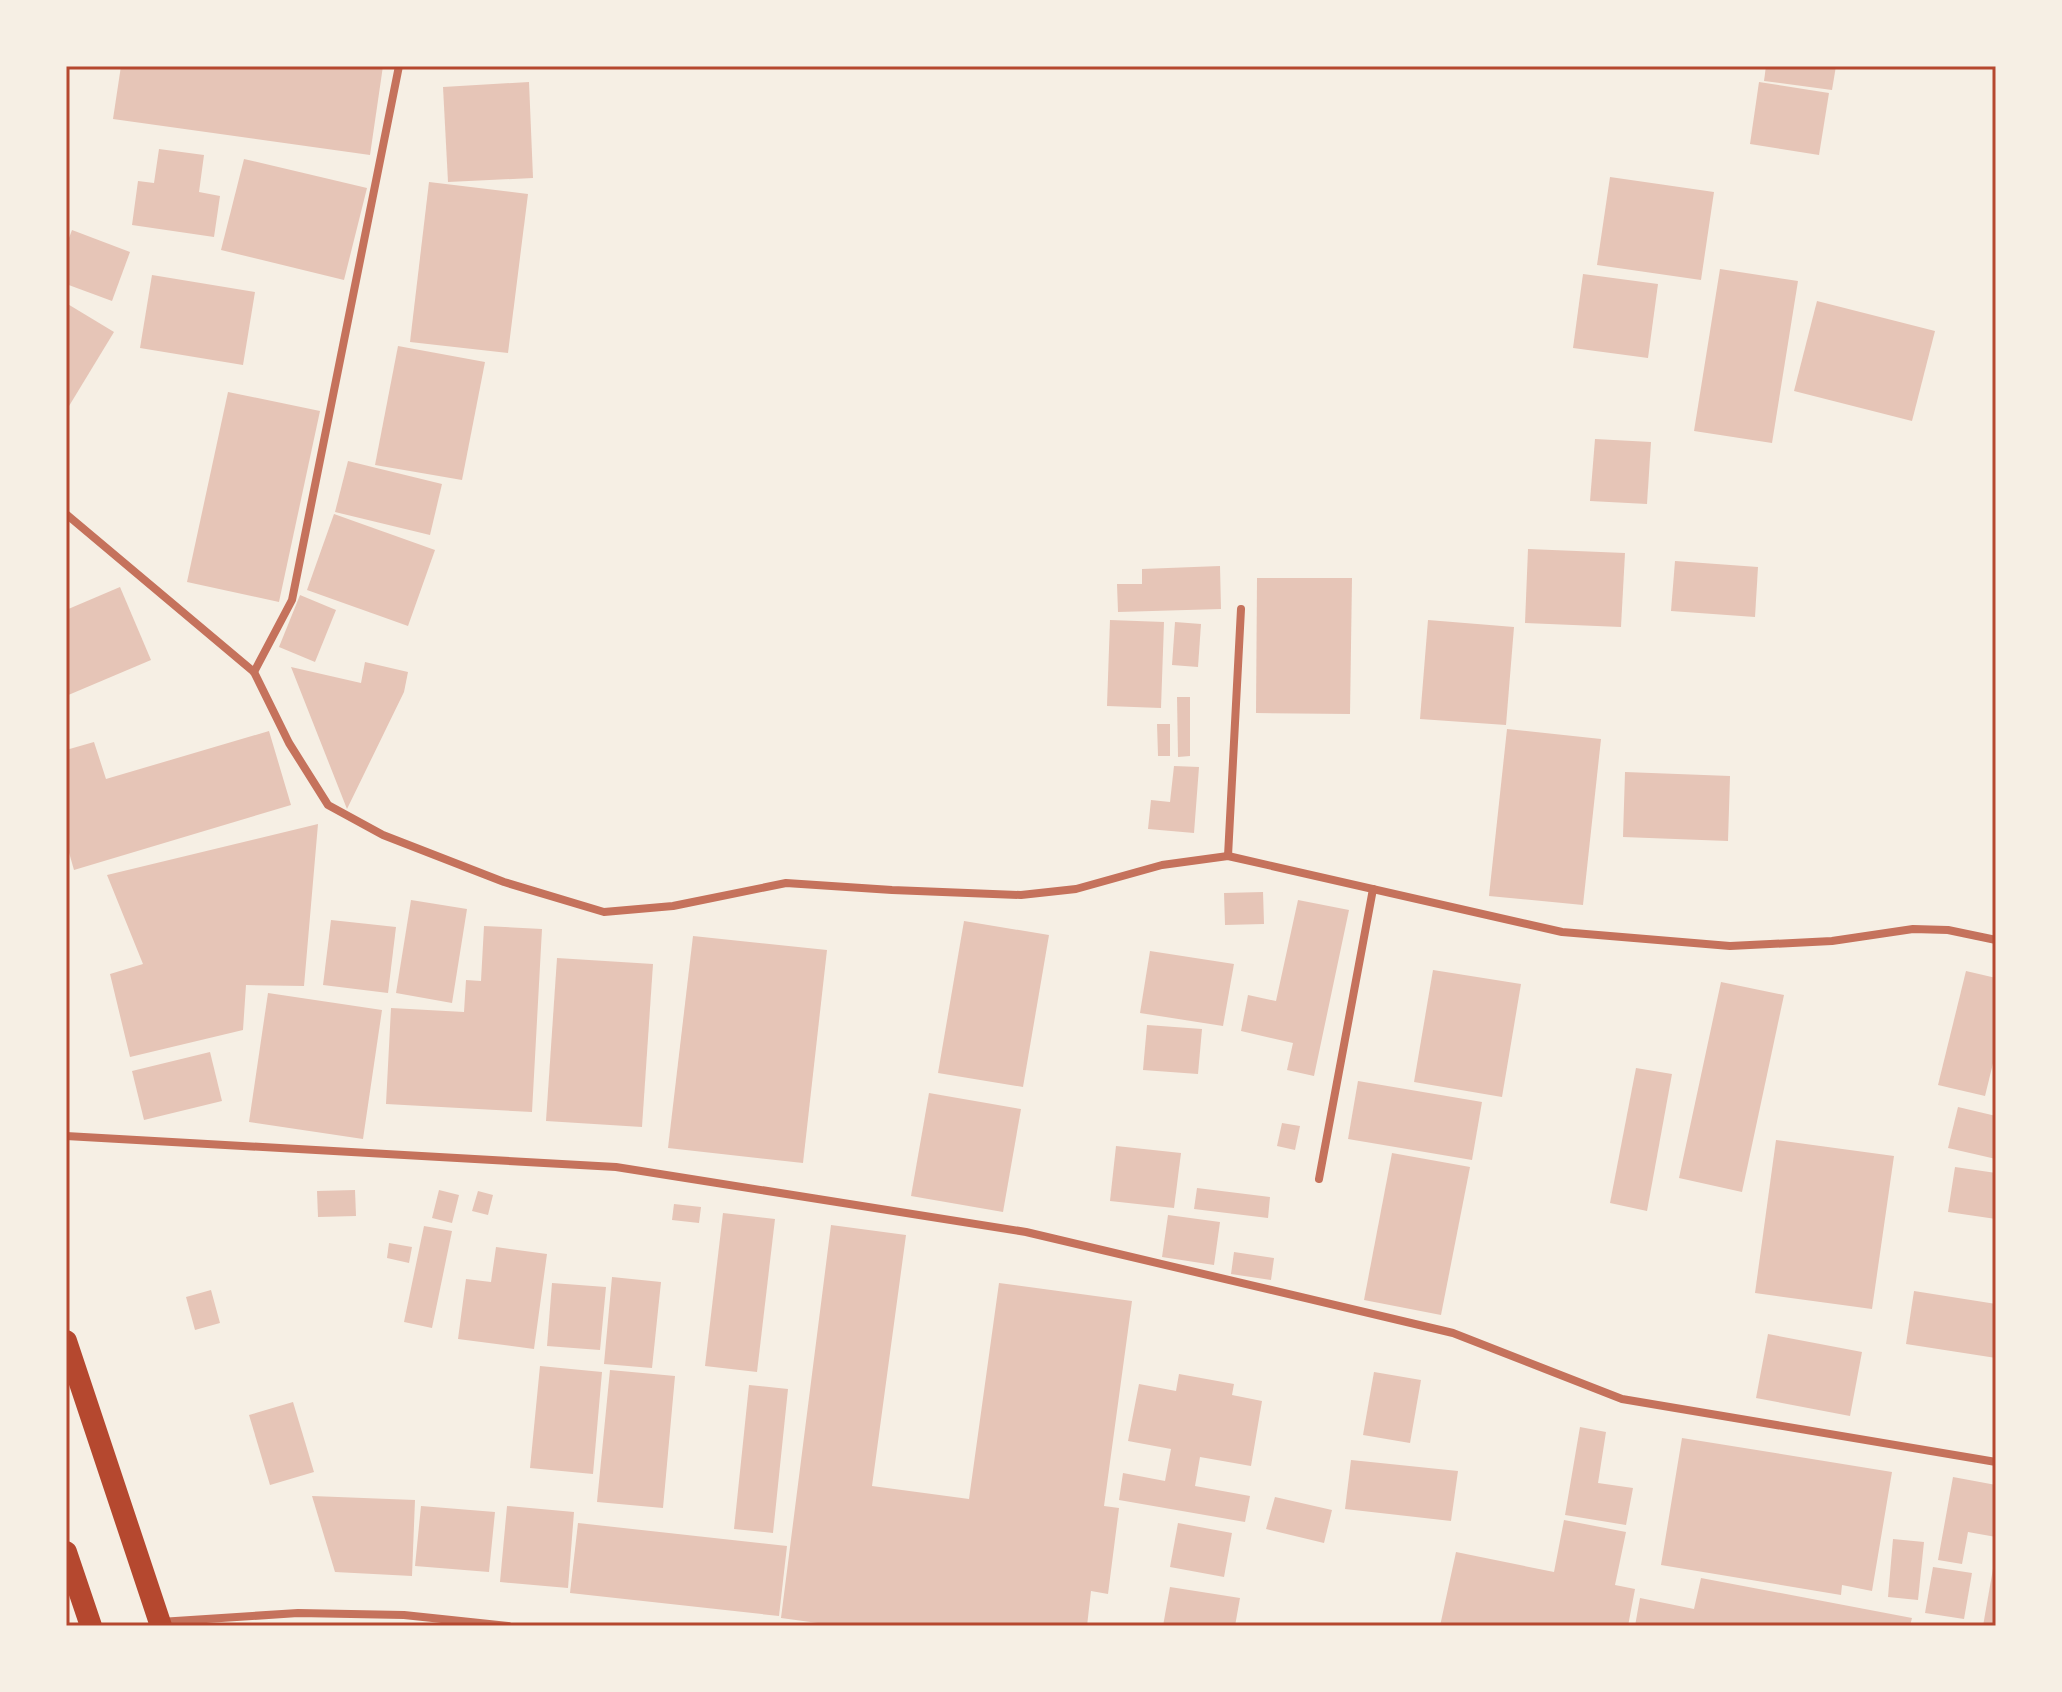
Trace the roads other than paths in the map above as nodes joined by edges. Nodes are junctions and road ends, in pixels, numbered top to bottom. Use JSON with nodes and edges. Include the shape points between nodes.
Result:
{"nodes":[{"id":1,"x":399,"y":66,"type":"edge"},
{"id":2,"x":66,"y":514,"type":"edge"},
{"id":3,"x":1241,"y":609,"type":"dead end"},
{"id":4,"x":254,"y":672,"type":"junction"},
{"id":5,"x":1228,"y":856,"type":"junction"},
{"id":6,"x":1373,"y":889,"type":"junction"},
{"id":7,"x":1996,"y":940,"type":"edge"},
{"id":8,"x":66,"y":1136,"type":"edge"},
{"id":9,"x":1319,"y":1179,"type":"dead end"},
{"id":10,"x":66,"y":1341,"type":"edge"},
{"id":11,"x":1996,"y":1462,"type":"edge"},
{"id":12,"x":66,"y":1552,"type":"edge"},
{"id":13,"x":160,"y":1624,"type":"edge"},
{"id":14,"x":91,"y":1626,"type":"edge"},
{"id":15,"x":508,"y":1626,"type":"edge"}],
"edges":[{"from":1,"to":4,"type":"street","via":[[292,600]]},
{"from":2,"to":4,"type":"street"},
{"from":3,"to":5,"type":"street"},
{"from":4,"to":5,"type":"street","via":[[328,805],[383,835],[504,882],[604,912],[673,906],[786,883],[1021,895],[1076,889],[1162,865]]},
{"from":5,"to":6,"type":"street"},
{"from":6,"to":7,"type":"street","via":[[1562,932],[1730,946],[1832,941],[1913,929]]},
{"from":6,"to":9,"type":"street"},
{"from":8,"to":11,"type":"street","via":[[616,1167],[1026,1232],[1453,1333],[1622,1399]]},
{"from":10,"to":13,"type":"highway"},
{"from":12,"to":14,"type":"highway"},
{"from":13,"to":15,"type":"street","via":[[298,1613],[404,1615]]}]}
